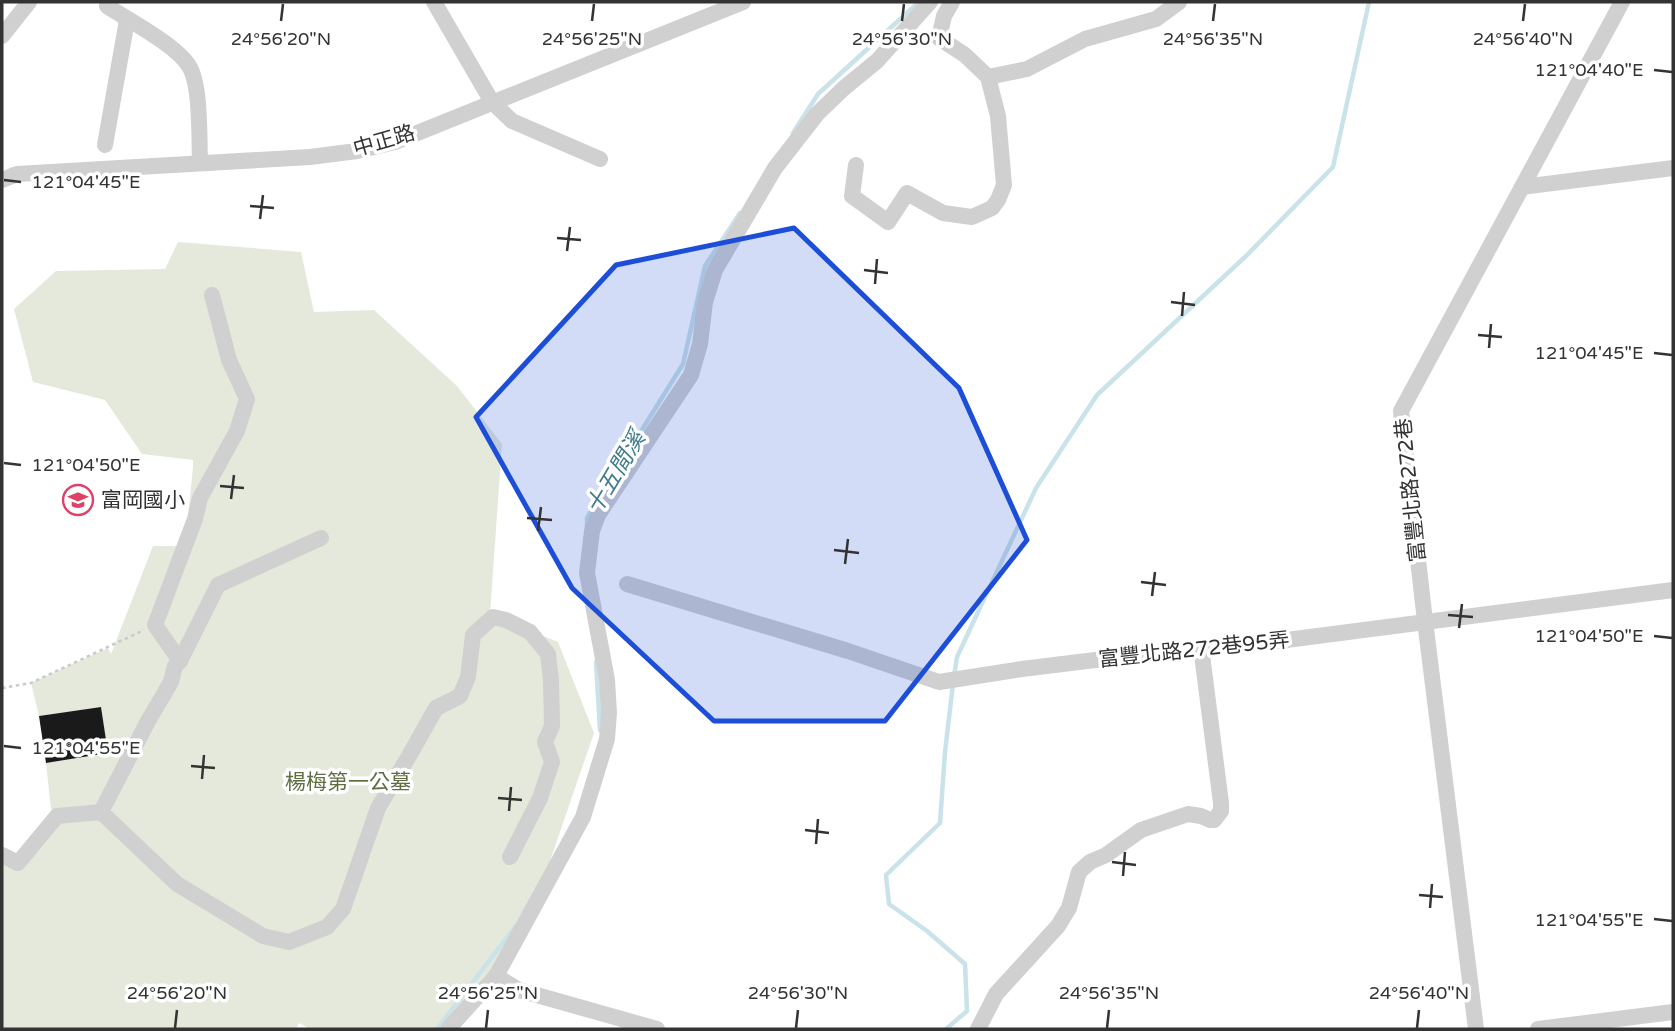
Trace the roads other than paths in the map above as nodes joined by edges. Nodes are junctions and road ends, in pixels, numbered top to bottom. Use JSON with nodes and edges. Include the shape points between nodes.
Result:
{"nodes":[{"id":1,"x":29,"y":2,"type":"edge"},
{"id":2,"x":434,"y":2,"type":"edge"},
{"id":3,"x":743,"y":2,"type":"edge"},
{"id":4,"x":930,"y":2,"type":"edge"},
{"id":5,"x":952,"y":2,"type":"edge"},
{"id":6,"x":1179,"y":2,"type":"edge"},
{"id":7,"x":1622,"y":2,"type":"edge"},
{"id":8,"x":107,"y":6,"type":"dead end"},
{"id":9,"x":127,"y":20,"type":"junction"},
{"id":10,"x":2,"y":36,"type":"edge"},
{"id":11,"x":988,"y":77,"type":"junction"},
{"id":12,"x":492,"y":102,"type":"junction"},
{"id":13,"x":105,"y":145,"type":"dead end"},
{"id":14,"x":600,"y":159,"type":"dead end"},
{"id":15,"x":200,"y":162,"type":"junction"},
{"id":16,"x":856,"y":165,"type":"dead end"},
{"id":17,"x":1673,"y":168,"type":"edge"},
{"id":18,"x":2,"y":180,"type":"edge"},
{"id":19,"x":1521,"y":187,"type":"junction"},
{"id":20,"x":212,"y":295,"type":"dead end"},
{"id":21,"x":321,"y":538,"type":"dead end"},
{"id":22,"x":627,"y":584,"type":"dead end"},
{"id":23,"x":1673,"y":590,"type":"edge"},
{"id":24,"x":1425,"y":621,"type":"junction"},
{"id":25,"x":1201,"y":647,"type":"junction"},
{"id":26,"x":180,"y":661,"type":"junction"},
{"id":27,"x":101,"y":812,"type":"junction"},
{"id":28,"x":2,"y":855,"type":"edge"},
{"id":29,"x":510,"y":857,"type":"dead end"},
{"id":30,"x":496,"y":976,"type":"junction"},
{"id":31,"x":1673,"y":1012,"type":"edge"},
{"id":32,"x":448,"y":1029,"type":"edge"},
{"id":33,"x":657,"y":1029,"type":"edge"},
{"id":34,"x":978,"y":1029,"type":"edge"},
{"id":35,"x":1476,"y":1029,"type":"edge"},
{"id":36,"x":1538,"y":1029,"type":"edge"}],
"edges":[{"from":1,"to":10,"type":"street"},
{"from":2,"to":12,"type":"street"},
{"from":3,"to":12,"type":"street","name":"中正路"},
{"from":4,"to":30,"type":"street","via":[[877,61],[817,114],[775,169],[715,270],[691,375],[597,515],[587,573],[607,680],[607,739],[583,817]]},
{"from":5,"to":11,"type":"street","via":[[939,38]]},
{"from":6,"to":11,"type":"street","via":[[1156,19],[1085,38],[1027,69]]},
{"from":7,"to":19,"type":"street","name":"富豐北路272巷"},
{"from":8,"to":9,"type":"street"},
{"from":9,"to":13,"type":"street"},
{"from":9,"to":15,"type":"street","via":[[178,52],[191,68]]},
{"from":11,"to":16,"type":"street","via":[[1005,179],[992,208],[972,217],[943,213],[907,193],[888,222],[852,196]]},
{"from":12,"to":14,"type":"street","via":[[512,121]]},
{"from":12,"to":15,"type":"street","name":"中正路","via":[[395,142],[357,151]]},
{"from":15,"to":18,"type":"street","name":"中正路","via":[[17,174]]},
{"from":17,"to":19,"type":"street"},
{"from":19,"to":24,"type":"street","name":"富豐北路272巷","via":[[1401,411]]},
{"from":20,"to":26,"type":"street","via":[[229,360],[247,399],[237,431],[200,498],[155,625]]},
{"from":21,"to":26,"type":"street","via":[[218,585]]},
{"from":22,"to":25,"type":"street","name":"富豐北路272巷95弄","via":[[939,682]]},
{"from":23,"to":24,"type":"street","name":"富豐北路272巷95弄"},
{"from":24,"to":25,"type":"street","name":"富豐北路272巷95弄","via":[[1240,646]]},
{"from":24,"to":35,"type":"street","name":"富豐北路272巷"},
{"from":25,"to":34,"type":"street","via":[[1221,803],[1218,817],[1209,820],[1188,814],[1141,830],[1090,862],[1079,872],[1069,908],[1058,926],[996,994]]},
{"from":26,"to":27,"type":"street"},
{"from":27,"to":28,"type":"street","via":[[57,816],[18,863]]},
{"from":27,"to":29,"type":"street","via":[[177,884],[263,936],[289,942],[327,927],[343,909],[378,808],[436,708],[460,696],[468,677],[473,635],[493,617],[530,632],[548,654],[551,680],[552,726],[545,743],[552,761],[540,798]]},
{"from":30,"to":32,"type":"street"},
{"from":30,"to":33,"type":"street","via":[[519,990]]},
{"from":31,"to":36,"type":"street"}]}
